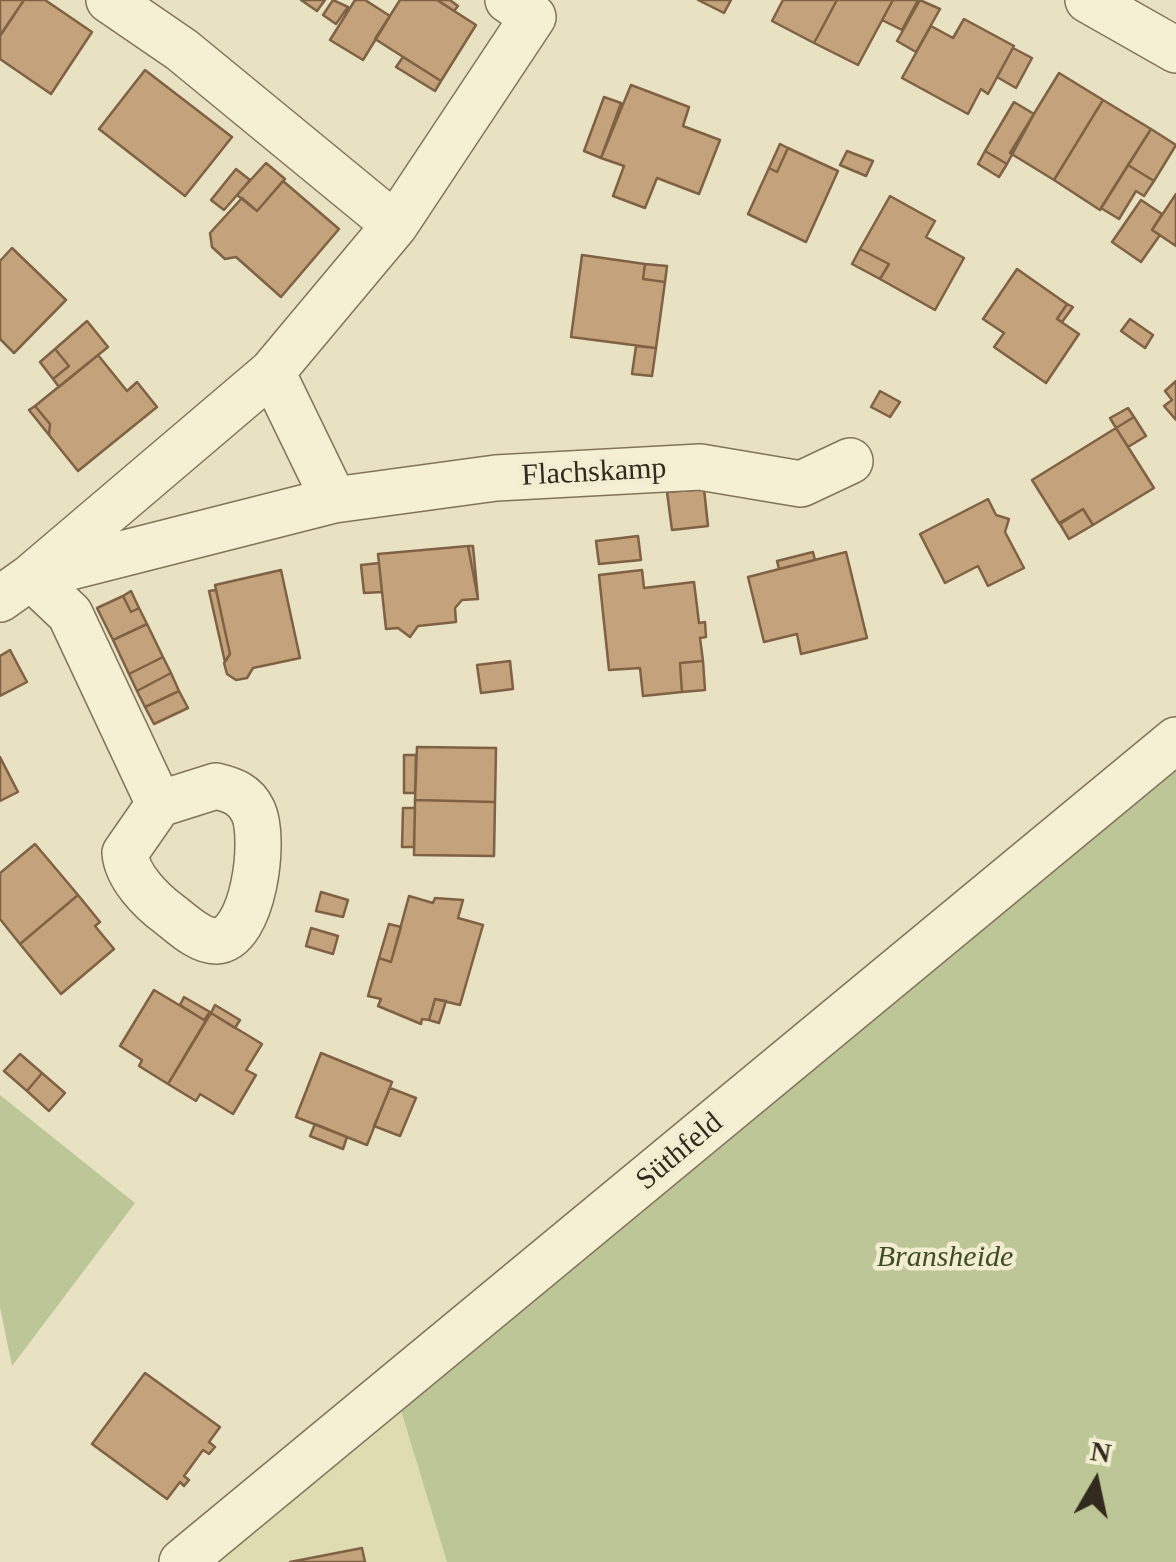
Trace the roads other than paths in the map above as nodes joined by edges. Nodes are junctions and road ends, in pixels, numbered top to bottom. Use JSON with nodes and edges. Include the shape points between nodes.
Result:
{"nodes":[{"id":1,"x":109,"y":0,"type":"edge"},
{"id":2,"x":508,"y":0,"type":"edge"},
{"id":3,"x":1088,"y":0,"type":"edge"},
{"id":4,"x":1176,"y":50,"type":"edge"},
{"id":5,"x":396,"y":225,"type":"junction"},
{"id":6,"x":272,"y":372,"type":"junction"},
{"id":7,"x":850,"y":461,"type":"dead end"},
{"id":8,"x":334,"y":500,"type":"junction"},
{"id":9,"x":16,"y":588,"type":"edge"},
{"id":10,"x":1176,"y":740,"type":"edge"},
{"id":11,"x":159,"y":804,"type":"dead end"},
{"id":12,"x":182,"y":1562,"type":"edge"}],
"edges":[{"from":1,"to":5,"type":"street","via":[[182,50]]},
{"from":2,"to":5,"type":"street","via":[[533,17]]},
{"from":3,"to":4,"type":"street"},
{"from":5,"to":6,"type":"street"},
{"from":6,"to":8,"type":"street"},
{"from":6,"to":9,"type":"street"},
{"from":7,"to":8,"type":"street","name":"Flachskamp","via":[[801,484],[700,467],[496,478]]},
{"from":8,"to":9,"type":"street","name":"Flachskamp"},
{"from":9,"to":11,"type":"street","via":[[70,614]]},
{"from":10,"to":12,"type":"street","name":"Süthfeld"}]}
